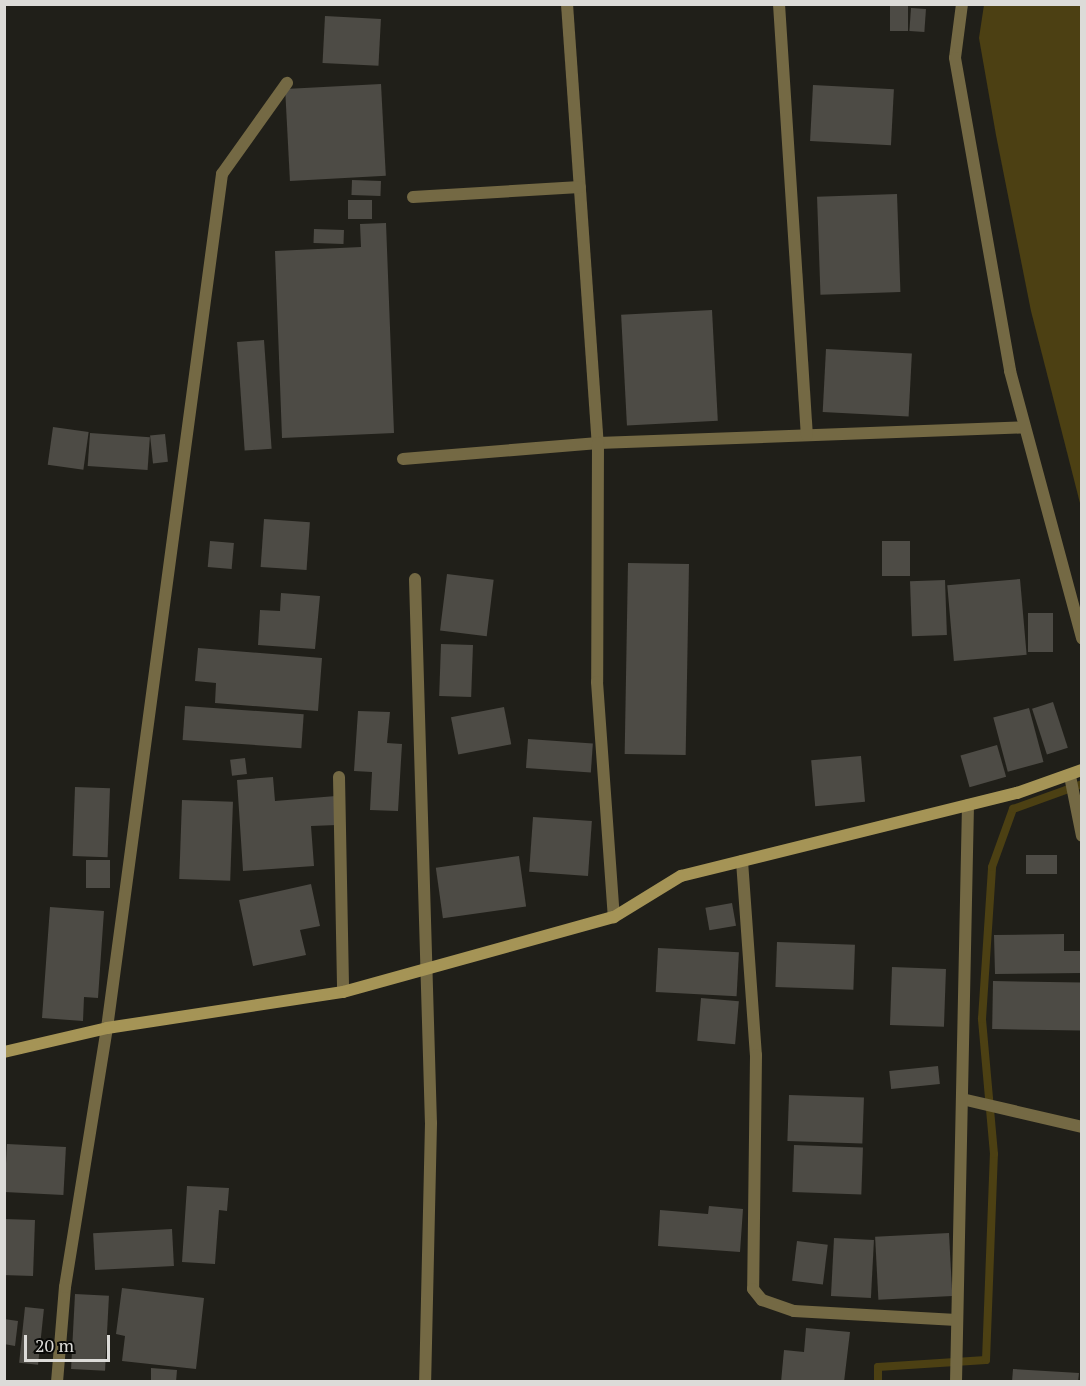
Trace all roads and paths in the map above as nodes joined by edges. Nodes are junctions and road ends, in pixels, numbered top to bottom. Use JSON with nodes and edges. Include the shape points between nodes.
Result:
{"nodes":[{"id":1,"x":567,"y":4,"type":"edge"},
{"id":2,"x":779,"y":4,"type":"edge"},
{"id":3,"x":962,"y":4,"type":"edge"},
{"id":4,"x":287,"y":83,"type":"dead end"},
{"id":5,"x":580,"y":187,"type":"junction"},
{"id":6,"x":413,"y":197,"type":"dead end"},
{"id":7,"x":1025,"y":427,"type":"junction"},
{"id":8,"x":807,"y":435,"type":"junction"},
{"id":9,"x":597,"y":443,"type":"junction"},
{"id":10,"x":403,"y":459,"type":"dead end"},
{"id":11,"x":416,"y":579,"type":"dead end"},
{"id":12,"x":1082,"y":638,"type":"edge"},
{"id":13,"x":1082,"y":770,"type":"edge"},
{"id":14,"x":1070,"y":776,"type":"junction"},
{"id":15,"x":339,"y":777,"type":"dead end"},
{"id":16,"x":968,"y":805,"type":"junction"},
{"id":17,"x":1082,"y":836,"type":"edge"},
{"id":18,"x":742,"y":861,"type":"junction"},
{"id":19,"x":614,"y":917,"type":"junction"},
{"id":20,"x":423,"y":971,"type":"junction"},
{"id":21,"x":343,"y":992,"type":"junction"},
{"id":22,"x":107,"y":1028,"type":"junction"},
{"id":23,"x":4,"y":1052,"type":"edge"},
{"id":24,"x":962,"y":1099,"type":"junction"},
{"id":25,"x":1082,"y":1127,"type":"edge"},
{"id":26,"x":957,"y":1320,"type":"junction"},
{"id":27,"x":57,"y":1382,"type":"edge"},
{"id":28,"x":425,"y":1382,"type":"edge"},
{"id":29,"x":956,"y":1382,"type":"edge"}],
"edges":[{"from":1,"to":5,"type":"street"},
{"from":2,"to":8,"type":"street"},
{"from":3,"to":7,"type":"street","via":[[955,58],[1010,371]]},
{"from":4,"to":22,"type":"street","via":[[222,174]]},
{"from":5,"to":6,"type":"street"},
{"from":5,"to":9,"type":"street"},
{"from":7,"to":8,"type":"street"},
{"from":7,"to":12,"type":"street"},
{"from":8,"to":9,"type":"street"},
{"from":9,"to":10,"type":"street"},
{"from":9,"to":19,"type":"street","via":[[597,682]]},
{"from":11,"to":20,"type":"street","via":[[423,742]]},
{"from":13,"to":14,"type":"street"},
{"from":14,"to":16,"type":"street"},
{"from":14,"to":17,"type":"street"},
{"from":15,"to":21,"type":"street"},
{"from":16,"to":18,"type":"street"},
{"from":16,"to":24,"type":"street"},
{"from":18,"to":19,"type":"street","via":[[681,876]]},
{"from":18,"to":26,"type":"street","via":[[756,1055],[753,1289],[762,1300],[794,1311]]},
{"from":19,"to":20,"type":"street"},
{"from":20,"to":21,"type":"street"},
{"from":20,"to":28,"type":"street","via":[[431,1123]]},
{"from":21,"to":22,"type":"street"},
{"from":22,"to":23,"type":"street"},
{"from":22,"to":27,"type":"street","via":[[65,1287]]},
{"from":24,"to":25,"type":"street"},
{"from":24,"to":26,"type":"street"},
{"from":26,"to":29,"type":"street"}]}
